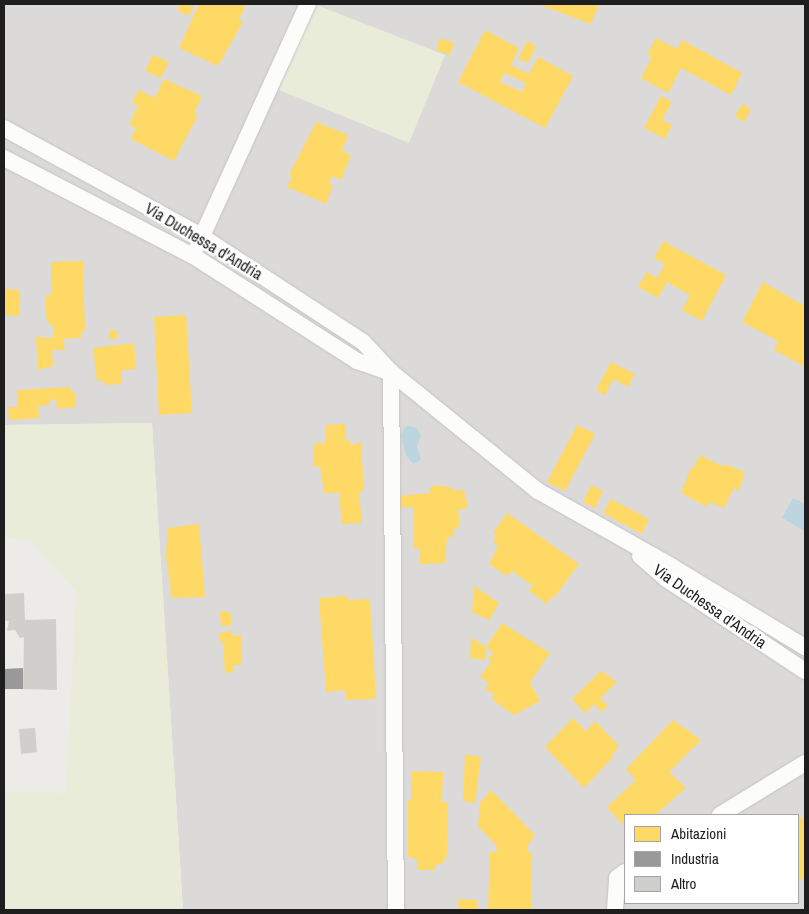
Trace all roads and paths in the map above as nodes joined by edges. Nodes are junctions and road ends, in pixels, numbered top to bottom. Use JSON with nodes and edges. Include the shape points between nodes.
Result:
{"nodes":[{"id":1,"x":308,"y":4,"type":"edge"},
{"id":2,"x":4,"y":128,"type":"edge"},
{"id":3,"x":4,"y":158,"type":"edge"},
{"id":4,"x":201,"y":236,"type":"junction"},
{"id":5,"x":195,"y":257,"type":"junction"},
{"id":6,"x":391,"y":372,"type":"junction"},
{"id":7,"x":617,"y":537,"type":"junction"},
{"id":8,"x":805,"y":647,"type":"edge"},
{"id":9,"x":805,"y":671,"type":"edge"},
{"id":10,"x":805,"y":763,"type":"edge"},
{"id":11,"x":722,"y":814,"type":"edge"},
{"id":12,"x":624,"y":873,"type":"edge"},
{"id":13,"x":396,"y":910,"type":"edge"},
{"id":14,"x":615,"y":910,"type":"edge"}],
"edges":[{"from":1,"to":4,"type":"street"},
{"from":2,"to":4,"type":"street","name":"Via Duchessa d'Andria"},
{"from":3,"to":5,"type":"street","name":"Via Duchessa d'Andria"},
{"from":4,"to":5,"type":"street"},
{"from":4,"to":6,"type":"street","name":"Via Duchessa d'Andria","via":[[364,342]]},
{"from":5,"to":6,"type":"street","name":"Via Duchessa d'Andria","via":[[357,361]]},
{"from":6,"to":7,"type":"street","name":"Via Duchessa d'Andria","via":[[538,491]]},
{"from":6,"to":13,"type":"street"},
{"from":7,"to":8,"type":"street","name":"Via Duchessa d'Andria"},
{"from":7,"to":9,"type":"street","name":"Via Duchessa d'Andria","via":[[665,578]]},
{"from":10,"to":11,"type":"street"},
{"from":12,"to":14,"type":"street","via":[[617,878]]}]}
